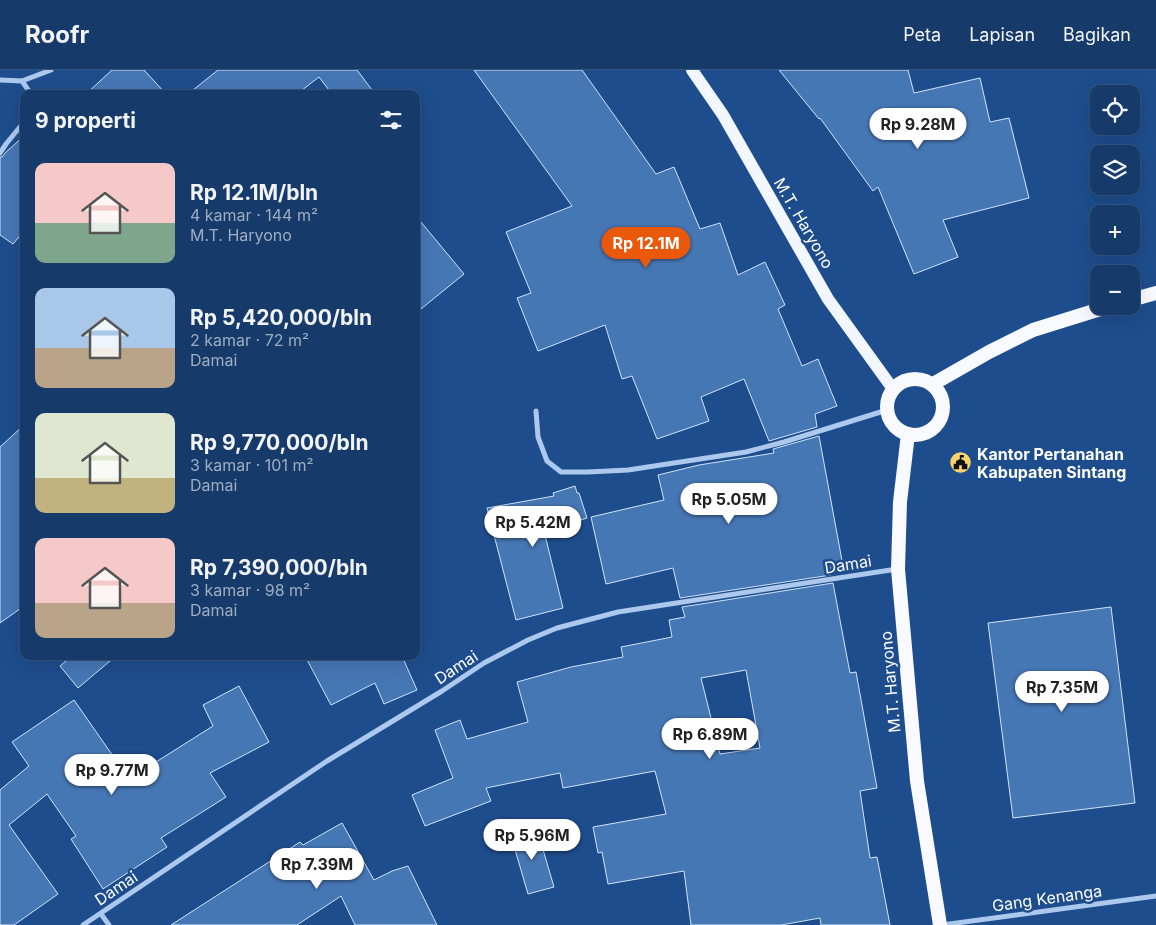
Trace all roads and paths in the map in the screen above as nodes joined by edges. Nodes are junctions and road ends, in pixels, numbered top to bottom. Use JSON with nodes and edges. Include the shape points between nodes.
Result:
{"nodes":[{"id":1,"x":51,"y":70,"type":"edge"},
{"id":2,"x":692,"y":70,"type":"edge"},
{"id":3,"x":0,"y":80,"type":"edge"},
{"id":4,"x":22,"y":80,"type":"junction"},
{"id":5,"x":28,"y":90,"type":"edge"},
{"id":6,"x":20,"y":127,"type":"edge"},
{"id":7,"x":0,"y":153,"type":"edge"},
{"id":8,"x":1156,"y":293,"type":"edge"},
{"id":9,"x":1140,"y":297,"type":"edge"},
{"id":10,"x":1090,"y":312,"type":"edge"},
{"id":11,"x":933,"y":384,"type":"junction"},
{"id":12,"x":893,"y":389,"type":"junction"},
{"id":13,"x":887,"y":410,"type":"junction"},
{"id":14,"x":536,"y":411,"type":"dead end"},
{"id":15,"x":908,"y":434,"type":"junction"},
{"id":16,"x":898,"y":569,"type":"junction"},
{"id":17,"x":1156,"y":896,"type":"edge"},
{"id":18,"x":101,"y":914,"type":"junction"},
{"id":19,"x":84,"y":925,"type":"edge"},
{"id":20,"x":109,"y":925,"type":"edge"},
{"id":21,"x":941,"y":925,"type":"edge"}],
"edges":[{"from":1,"to":4,"type":"street"},
{"from":2,"to":12,"type":"main road","name":"M.T. Haryono","via":[[723,116],[828,299]]},
{"from":3,"to":4,"type":"street"},
{"from":4,"to":5,"type":"street"},
{"from":6,"to":7,"type":"street"},
{"from":8,"to":9,"type":"highway"},
{"from":10,"to":11,"type":"highway","via":[[1033,330]]},
{"from":11,"to":12,"type":"highway","via":[[912,378]]},
{"from":11,"to":15,"type":"highway","via":[[944,404],[943,415],[929,432]]},
{"from":12,"to":13,"type":"highway"},
{"from":13,"to":14,"type":"street","via":[[746,452],[628,470],[588,472],[561,472],[547,461],[538,437]]},
{"from":13,"to":15,"type":"highway","via":[[890,420]]},
{"from":15,"to":16,"type":"highway","name":"M.T. Haryono","via":[[900,502]]},
{"from":16,"to":18,"type":"street","name":"Damai","via":[[618,612],[557,628],[528,640],[484,663],[327,761]]},
{"from":16,"to":21,"type":"highway","name":"M.T. Haryono","via":[[917,781]]},
{"from":17,"to":21,"type":"street","name":"Gang Kenanga"},
{"from":18,"to":19,"type":"street","name":"Damai"},
{"from":18,"to":20,"type":"street"}]}
